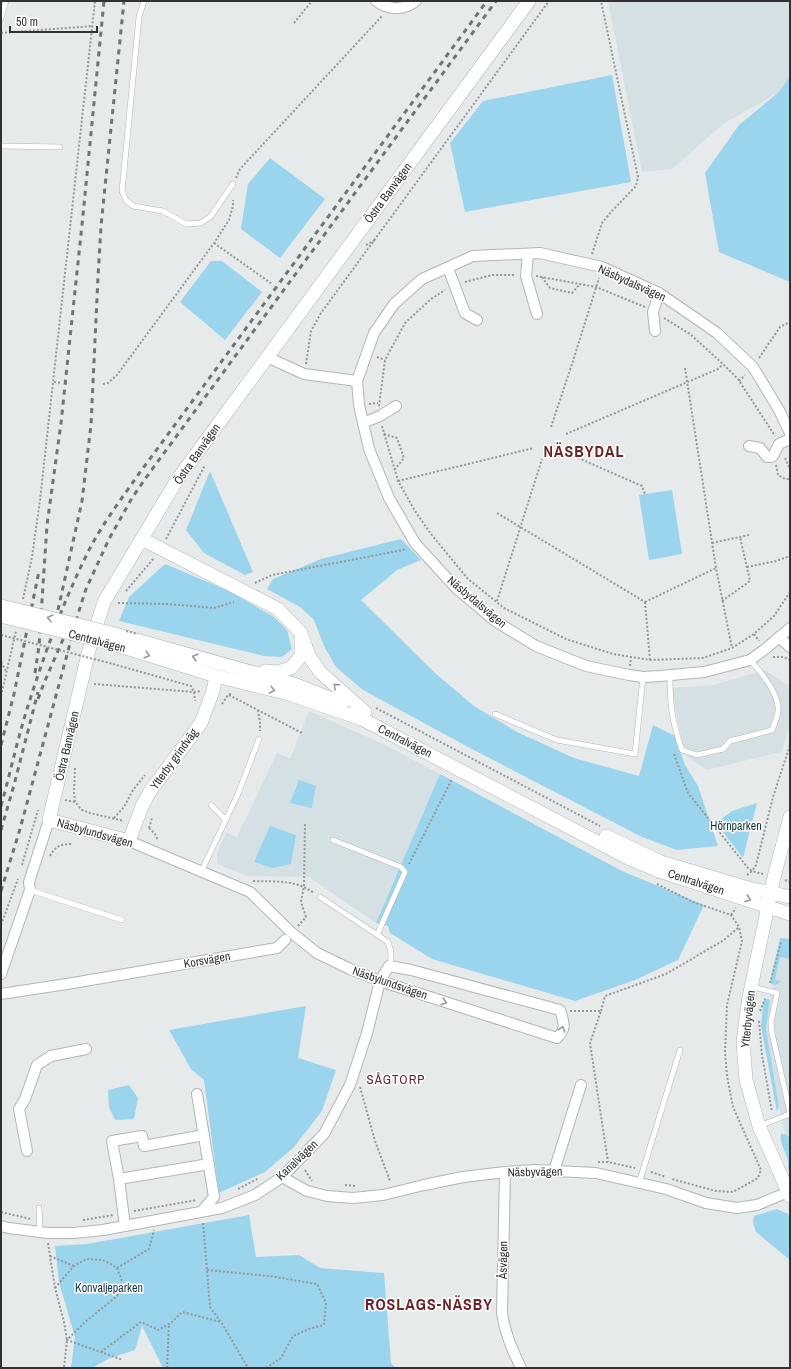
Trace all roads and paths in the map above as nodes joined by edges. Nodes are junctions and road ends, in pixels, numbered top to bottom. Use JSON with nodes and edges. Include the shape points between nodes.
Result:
{"nodes":[{"id":1,"x":6,"y":1,"type":"edge"},
{"id":2,"x":95,"y":1,"type":"edge"},
{"id":3,"x":144,"y":1,"type":"edge"},
{"id":4,"x":312,"y":1,"type":"edge"},
{"id":5,"x":376,"y":1,"type":"edge"},
{"id":6,"x":416,"y":1,"type":"edge"},
{"id":7,"x":529,"y":1,"type":"edge"},
{"id":8,"x":549,"y":1,"type":"edge"},
{"id":9,"x":601,"y":1,"type":"edge"},
{"id":10,"x":392,"y":8,"type":"junction"},
{"id":11,"x":1,"y":18,"type":"edge"},
{"id":12,"x":294,"y":23,"type":"dead end"},
{"id":13,"x":93,"y":26,"type":"junction"},
{"id":14,"x":1,"y":33,"type":"edge"},
{"id":15,"x":1,"y":146,"type":"edge"},
{"id":16,"x":60,"y":147,"type":"dead end"},
{"id":17,"x":233,"y":184,"type":"junction"},
{"id":18,"x":375,"y":240,"type":"junction"},
{"id":19,"x":214,"y":243,"type":"junction"},
{"id":20,"x":362,"y":247,"type":"dead end"},
{"id":21,"x":528,"y":254,"type":"junction"},
{"id":22,"x":602,"y":267,"type":"junction"},
{"id":23,"x":448,"y":268,"type":"junction"},
{"id":24,"x":526,"y":276,"type":"junction"},
{"id":25,"x":542,"y":277,"type":"junction"},
{"id":26,"x":272,"y":284,"type":"dead end"},
{"id":27,"x":454,"y":284,"type":"junction"},
{"id":28,"x":580,"y":284,"type":"junction"},
{"id":29,"x":596,"y":287,"type":"junction"},
{"id":30,"x":659,"y":292,"type":"junction"},
{"id":31,"x":316,"y":310,"type":"dead end"},
{"id":32,"x":653,"y":312,"type":"junction"},
{"id":33,"x":321,"y":313,"type":"junction"},
{"id":34,"x":537,"y":314,"type":"dead end"},
{"id":35,"x":477,"y":320,"type":"dead end"},
{"id":36,"x":790,"y":322,"type":"edge"},
{"id":37,"x":655,"y":331,"type":"dead end"},
{"id":38,"x":267,"y":357,"type":"junction"},
{"id":39,"x":723,"y":364,"type":"junction"},
{"id":40,"x":753,"y":367,"type":"junction"},
{"id":41,"x":685,"y":368,"type":"dead end"},
{"id":42,"x":304,"y":374,"type":"junction"},
{"id":43,"x":357,"y":381,"type":"junction"},
{"id":44,"x":739,"y":381,"type":"junction"},
{"id":45,"x":54,"y":382,"type":"junction"},
{"id":46,"x":60,"y":382,"type":"dead end"},
{"id":47,"x":686,"y":383,"type":"junction"},
{"id":48,"x":103,"y":384,"type":"dead end"},
{"id":49,"x":396,"y":406,"type":"dead end"},
{"id":50,"x":380,"y":416,"type":"junction"},
{"id":51,"x":363,"y":424,"type":"junction"},
{"id":52,"x":551,"y":427,"type":"dead end"},
{"id":53,"x":790,"y":433,"type":"edge"},
{"id":54,"x":384,"y":434,"type":"junction"},
{"id":55,"x":566,"y":434,"type":"dead end"},
{"id":56,"x":790,"y":439,"type":"edge"},
{"id":57,"x":779,"y":444,"type":"junction"},
{"id":58,"x":749,"y":446,"type":"dead end"},
{"id":59,"x":534,"y":448,"type":"dead end"},
{"id":60,"x":567,"y":453,"type":"dead end"},
{"id":61,"x":773,"y":456,"type":"junction"},
{"id":62,"x":542,"y":459,"type":"dead end"},
{"id":63,"x":205,"y":465,"type":"dead end"},
{"id":64,"x":394,"y":469,"type":"junction"},
{"id":65,"x":790,"y":469,"type":"edge"},
{"id":66,"x":790,"y":479,"type":"edge"},
{"id":67,"x":398,"y":481,"type":"junction"},
{"id":68,"x":645,"y":494,"type":"dead end"},
{"id":69,"x":498,"y":513,"type":"dead end"},
{"id":70,"x":521,"y":528,"type":"junction"},
{"id":71,"x":749,"y":535,"type":"dead end"},
{"id":72,"x":740,"y":537,"type":"junction"},
{"id":73,"x":142,"y":539,"type":"junction"},
{"id":74,"x":415,"y":543,"type":"junction"},
{"id":75,"x":712,"y":543,"type":"junction"},
{"id":76,"x":161,"y":549,"type":"junction"},
{"id":77,"x":790,"y":556,"type":"edge"},
{"id":78,"x":747,"y":567,"type":"junction"},
{"id":79,"x":716,"y":568,"type":"junction"},
{"id":80,"x":252,"y":585,"type":"dead end"},
{"id":81,"x":126,"y":591,"type":"dead end"},
{"id":82,"x":790,"y":592,"type":"edge"},
{"id":83,"x":121,"y":597,"type":"dead end"},
{"id":84,"x":722,"y":601,"type":"junction"},
{"id":85,"x":234,"y":602,"type":"dead end"},
{"id":86,"x":496,"y":602,"type":"junction"},
{"id":87,"x":645,"y":602,"type":"junction"},
{"id":88,"x":22,"y":605,"type":"dead end"},
{"id":89,"x":1,"y":606,"type":"edge"},
{"id":90,"x":1,"y":616,"type":"edge"},
{"id":91,"x":17,"y":627,"type":"dead end"},
{"id":92,"x":790,"y":628,"type":"edge"},
{"id":93,"x":301,"y":633,"type":"junction"},
{"id":94,"x":1,"y":635,"type":"edge"},
{"id":95,"x":780,"y":637,"type":"junction"},
{"id":96,"x":112,"y":638,"type":"junction"},
{"id":97,"x":790,"y":647,"type":"edge"},
{"id":98,"x":732,"y":648,"type":"junction"},
{"id":99,"x":650,"y":660,"type":"junction"},
{"id":100,"x":750,"y":660,"type":"junction"},
{"id":101,"x":1,"y":662,"type":"edge"},
{"id":102,"x":220,"y":671,"type":"junction"},
{"id":103,"x":7,"y":672,"type":"junction"},
{"id":104,"x":670,"y":676,"type":"junction"},
{"id":105,"x":644,"y":677,"type":"junction"},
{"id":106,"x":90,"y":684,"type":"dead end"},
{"id":107,"x":228,"y":695,"type":"dead end"},
{"id":108,"x":1,"y":696,"type":"edge"},
{"id":109,"x":258,"y":710,"type":"junction"},
{"id":110,"x":365,"y":712,"type":"junction"},
{"id":111,"x":495,"y":714,"type":"dead end"},
{"id":112,"x":302,"y":734,"type":"dead end"},
{"id":113,"x":259,"y":740,"type":"joint"},
{"id":114,"x":790,"y":745,"type":"edge"},
{"id":115,"x":673,"y":751,"type":"dead end"},
{"id":116,"x":453,"y":776,"type":"dead end"},
{"id":117,"x":211,"y":805,"type":"dead end"},
{"id":118,"x":790,"y":817,"type":"edge"},
{"id":119,"x":49,"y":820,"type":"junction"},
{"id":120,"x":226,"y":820,"type":"junction"},
{"id":121,"x":305,"y":823,"type":"dead end"},
{"id":122,"x":333,"y":840,"type":"dead end"},
{"id":123,"x":129,"y":841,"type":"junction"},
{"id":124,"x":752,"y":871,"type":"junction"},
{"id":125,"x":202,"y":872,"type":"junction"},
{"id":126,"x":405,"y":872,"type":"junction"},
{"id":127,"x":744,"y":876,"type":"dead end"},
{"id":128,"x":651,"y":882,"type":"dead end"},
{"id":129,"x":30,"y":890,"type":"junction"},
{"id":130,"x":771,"y":893,"type":"junction"},
{"id":131,"x":790,"y":896,"type":"edge"},
{"id":132,"x":320,"y":897,"type":"dead end"},
{"id":133,"x":768,"y":907,"type":"junction"},
{"id":134,"x":790,"y":914,"type":"edge"},
{"id":135,"x":122,"y":920,"type":"dead end"},
{"id":136,"x":377,"y":935,"type":"junction"},
{"id":137,"x":288,"y":936,"type":"junction"},
{"id":138,"x":389,"y":966,"type":"junction"},
{"id":139,"x":1,"y":974,"type":"edge"},
{"id":140,"x":380,"y":981,"type":"junction"},
{"id":141,"x":752,"y":986,"type":"junction"},
{"id":142,"x":1,"y":994,"type":"edge"},
{"id":143,"x":560,"y":1010,"type":"junction"},
{"id":144,"x":601,"y":1011,"type":"junction"},
{"id":145,"x":86,"y":1049,"type":"dead end"},
{"id":146,"x":680,"y":1050,"type":"dead end"},
{"id":147,"x":353,"y":1075,"type":"junction"},
{"id":148,"x":581,"y":1085,"type":"dead end"},
{"id":149,"x":197,"y":1094,"type":"dead end"},
{"id":150,"x":790,"y":1113,"type":"edge"},
{"id":151,"x":759,"y":1126,"type":"junction"},
{"id":152,"x":204,"y":1135,"type":"junction"},
{"id":153,"x":27,"y":1151,"type":"dead end"},
{"id":154,"x":608,"y":1162,"type":"dead end"},
{"id":155,"x":209,"y":1164,"type":"junction"},
{"id":156,"x":554,"y":1171,"type":"junction"},
{"id":157,"x":505,"y":1172,"type":"junction"},
{"id":158,"x":282,"y":1177,"type":"junction"},
{"id":159,"x":119,"y":1178,"type":"junction"},
{"id":160,"x":390,"y":1181,"type":"dead end"},
{"id":161,"x":639,"y":1182,"type":"junction"},
{"id":162,"x":789,"y":1194,"type":"edge"},
{"id":163,"x":39,"y":1208,"type":"dead end"},
{"id":164,"x":202,"y":1211,"type":"junction"},
{"id":165,"x":156,"y":1221,"type":"junction"},
{"id":166,"x":1,"y":1226,"type":"edge"},
{"id":167,"x":125,"y":1226,"type":"junction"},
{"id":168,"x":44,"y":1233,"type":"junction"},
{"id":169,"x":50,"y":1256,"type":"junction"},
{"id":170,"x":74,"y":1266,"type":"junction"},
{"id":171,"x":117,"y":1268,"type":"junction"},
{"id":172,"x":207,"y":1270,"type":"junction"},
{"id":173,"x":55,"y":1288,"type":"junction"},
{"id":174,"x":222,"y":1323,"type":"junction"},
{"id":175,"x":169,"y":1324,"type":"junction"},
{"id":176,"x":67,"y":1340,"type":"junction"},
{"id":177,"x":101,"y":1352,"type":"junction"},
{"id":178,"x":123,"y":1360,"type":"dead end"},
{"id":179,"x":64,"y":1368,"type":"edge"},
{"id":180,"x":167,"y":1368,"type":"edge"},
{"id":181,"x":248,"y":1368,"type":"edge"},
{"id":182,"x":266,"y":1368,"type":"edge"},
{"id":183,"x":522,"y":1368,"type":"edge"}],
"edges":[{"from":1,"to":11,"type":"lane"},
{"from":2,"to":13,"type":"path"},
{"from":3,"to":17,"type":"lane","via":[[139,17],[122,191],[126,200],[133,206],[163,211],[186,224],[201,223],[211,216]]},
{"from":4,"to":12,"type":"path"},
{"from":5,"to":10,"type":"street"},
{"from":6,"to":10,"type":"street","via":[[404,8]]},
{"from":7,"to":38,"type":"street","name":"Östra Banvägen"},
{"from":8,"to":18,"type":"path"},
{"from":9,"to":22,"type":"path","via":[[638,178],[636,186],[602,223],[591,255]]},
{"from":10,"to":17,"type":"path","via":[[240,169]]},
{"from":13,"to":14,"type":"path"},
{"from":13,"to":45,"type":"path"},
{"from":15,"to":16,"type":"lane"},
{"from":17,"to":19,"type":"path","via":[[233,206],[229,220]]},
{"from":18,"to":20,"type":"path"},
{"from":18,"to":33,"type":"path"},
{"from":19,"to":26,"type":"path"},
{"from":19,"to":48,"type":"path","via":[[117,375]]},
{"from":21,"to":22,"type":"street","name":"Näsbydalsvägen","via":[[540,253]]},
{"from":21,"to":23,"type":"street","name":"Näsbydalsvägen","via":[[473,256]]},
{"from":21,"to":24,"type":"street"},
{"from":22,"to":29,"type":"path"},
{"from":22,"to":30,"type":"street","name":"Näsbydalsvägen"},
{"from":23,"to":27,"type":"street"},
{"from":23,"to":43,"type":"street","name":"Näsbydalsvägen","via":[[422,279],[394,304],[374,333]]},
{"from":24,"to":25,"type":"path"},
{"from":24,"to":27,"type":"path","via":[[492,275]]},
{"from":24,"to":34,"type":"street"},
{"from":25,"to":28,"type":"path"},
{"from":25,"to":28,"type":"path","via":[[550,288],[572,293]]},
{"from":27,"to":35,"type":"street","via":[[465,313]]},
{"from":27,"to":50,"type":"path","via":[[431,299],[405,323],[385,360],[378,404]]},
{"from":28,"to":29,"type":"path"},
{"from":29,"to":32,"type":"path"},
{"from":29,"to":52,"type":"path"},
{"from":30,"to":32,"type":"street"},
{"from":30,"to":40,"type":"street","name":"Näsbydalsvägen","via":[[717,333]]},
{"from":31,"to":33,"type":"path"},
{"from":32,"to":37,"type":"street"},
{"from":32,"to":39,"type":"path","via":[[690,334]]},
{"from":33,"to":42,"type":"path","via":[[311,331]]},
{"from":36,"to":40,"type":"path","via":[[780,327]]},
{"from":38,"to":42,"type":"street"},
{"from":38,"to":73,"type":"street","name":"Östra Banvägen","via":[[177,480]]},
{"from":39,"to":44,"type":"path"},
{"from":39,"to":47,"type":"path","via":[[718,369]]},
{"from":40,"to":44,"type":"path"},
{"from":40,"to":53,"type":"street","name":"Näsbydalsvägen"},
{"from":41,"to":47,"type":"path"},
{"from":42,"to":43,"type":"street"},
{"from":43,"to":51,"type":"street","name":"Näsbydalsvägen"},
{"from":44,"to":57,"type":"path"},
{"from":45,"to":46,"type":"path"},
{"from":45,"to":88,"type":"path","via":[[32,557]]},
{"from":47,"to":55,"type":"path"},
{"from":47,"to":75,"type":"path"},
{"from":49,"to":50,"type":"street"},
{"from":50,"to":51,"type":"street"},
{"from":50,"to":54,"type":"path"},
{"from":51,"to":74,"type":"street","name":"Näsbydalsvägen","via":[[369,449],[389,498]]},
{"from":54,"to":64,"type":"path"},
{"from":54,"to":64,"type":"path","via":[[397,438],[404,458]]},
{"from":56,"to":57,"type":"street"},
{"from":57,"to":61,"type":"street"},
{"from":57,"to":65,"type":"path"},
{"from":58,"to":61,"type":"street","via":[[760,448],[767,457]]},
{"from":59,"to":67,"type":"path"},
{"from":60,"to":68,"type":"path","via":[[642,486]]},
{"from":61,"to":66,"type":"path","via":[[778,475]]},
{"from":62,"to":70,"type":"path"},
{"from":63,"to":76,"type":"path"},
{"from":64,"to":67,"type":"path"},
{"from":67,"to":86,"type":"path","via":[[431,534],[468,579]]},
{"from":69,"to":70,"type":"path"},
{"from":70,"to":86,"type":"path"},
{"from":70,"to":87,"type":"path"},
{"from":71,"to":72,"type":"path"},
{"from":72,"to":75,"type":"path"},
{"from":72,"to":78,"type":"path"},
{"from":73,"to":76,"type":"street"},
{"from":73,"to":119,"type":"street","name":"Östra Banvägen","via":[[104,602],[89,650]]},
{"from":74,"to":80,"type":"path","via":[[403,550],[272,575]]},
{"from":74,"to":105,"type":"street","name":"Näsbydalsvägen","via":[[456,588],[495,621],[536,646],[586,666]]},
{"from":75,"to":79,"type":"path"},
{"from":76,"to":81,"type":"path"},
{"from":76,"to":93,"type":"street","via":[[278,609]]},
{"from":77,"to":78,"type":"path"},
{"from":78,"to":84,"type":"path","via":[[750,581]]},
{"from":79,"to":84,"type":"path"},
{"from":79,"to":87,"type":"path"},
{"from":82,"to":98,"type":"path","via":[[774,616],[754,634]]},
{"from":83,"to":85,"type":"path","via":[[116,603],[214,608]]},
{"from":84,"to":98,"type":"path"},
{"from":86,"to":99,"type":"path","via":[[566,639],[613,654]]},
{"from":87,"to":99,"type":"path"},
{"from":96,"to":89,"type":"street","name":"Centralvägen","one_way":true,"bridge":true},
{"from":90,"to":96,"type":"street","name":"Centralvägen","bridge":true},
{"from":91,"to":103,"type":"path"},
{"from":92,"to":95,"type":"street","name":"Näsbydalsvägen"},
{"from":93,"to":102,"type":"street","via":[[300,656],[291,668],[278,672]]},
{"from":110,"to":93,"type":"street","one_way":true,"via":[[320,672],[309,656]]},
{"from":94,"to":106,"type":"path","bridge":true,"via":[[191,686],[194,692]]},
{"from":95,"to":97,"type":"street"},
{"from":95,"to":100,"type":"street","name":"Näsbydalsvägen"},
{"from":96,"to":102,"type":"street","name":"Centralvägen"},
{"from":98,"to":99,"type":"path","via":[[702,658]]},
{"from":100,"to":104,"type":"street","name":"Näsbydalsvägen","via":[[704,672]]},
{"from":100,"to":104,"type":"lane","via":[[774,693],[778,711],[772,730],[730,741],[723,749],[697,755],[682,750],[674,727]]},
{"from":101,"to":103,"type":"path"},
{"from":102,"to":110,"type":"street","name":"Centralvägen","via":[[294,684]]},
{"from":102,"to":123,"type":"street","name":"Ytterby grindväg","via":[[201,723],[151,790]]},
{"from":102,"to":133,"type":"street","name":"Centralvägen","one_way":true,"via":[[362,719],[628,858],[659,871]]},
{"from":103,"to":108,"type":"path"},
{"from":104,"to":105,"type":"street","name":"Näsbydalsvägen"},
{"from":105,"to":111,"type":"lane","via":[[635,754],[557,740]]},
{"from":107,"to":109,"type":"path"},
{"from":109,"to":112,"type":"path"},
{"from":109,"to":113,"type":"path"},
{"from":110,"to":130,"type":"street","name":"Centralvägen","via":[[542,805],[661,862]]},
{"from":113,"to":120,"type":"lane"},
{"from":114,"to":124,"type":"path","via":[[756,865]]},
{"from":115,"to":124,"type":"path","via":[[688,793]]},
{"from":116,"to":126,"type":"path"},
{"from":117,"to":120,"type":"lane"},
{"from":118,"to":130,"type":"street","name":"Ytterbyvägen"},
{"from":119,"to":123,"type":"street","name":"Näsbylundsvägen"},
{"from":119,"to":129,"type":"street","name":"Östra Banvägen","via":[[31,877]]},
{"from":120,"to":125,"type":"lane"},
{"from":121,"to":137,"type":"path","via":[[304,886],[301,902],[306,917]]},
{"from":122,"to":126,"type":"lane","via":[[401,867]]},
{"from":123,"to":125,"type":"street","name":"Näsbylundsvägen"},
{"from":124,"to":127,"type":"path"},
{"from":125,"to":137,"type":"street","name":"Näsbylundsvägen","via":[[250,892]]},
{"from":126,"to":136,"type":"lane"},
{"from":128,"to":144,"type":"path","via":[[731,916],[739,927],[724,940],[666,974],[605,996]]},
{"from":129,"to":135,"type":"lane"},
{"from":129,"to":139,"type":"street","name":"Östra Banvägen"},
{"from":130,"to":131,"type":"street","name":"Centralvägen"},
{"from":130,"to":133,"type":"street","name":"Ytterbyvägen"},
{"from":132,"to":136,"type":"lane"},
{"from":133,"to":134,"type":"street","name":"Centralvägen"},
{"from":133,"to":141,"type":"street","name":"Ytterbyvägen"},
{"from":136,"to":138,"type":"lane","via":[[388,942],[392,961]]},
{"from":137,"to":140,"type":"street","name":"Näsbylundsvägen","via":[[317,953]]},
{"from":137,"to":142,"type":"street","name":"Korsvägen","via":[[277,948]]},
{"from":138,"to":140,"type":"street","name":"Kanalvägen"},
{"from":138,"to":143,"type":"street","name":"Näsbylundsvägen"},
{"from":140,"to":143,"type":"street","name":"Näsbylundsvägen","one_way":true,"via":[[557,1038],[562,1033],[564,1023]]},
{"from":140,"to":147,"type":"street","name":"Kanalvägen"},
{"from":141,"to":150,"type":"lane","via":[[777,993],[771,1022],[772,1033]]},
{"from":141,"to":151,"type":"street","name":"Ytterbyvägen","via":[[743,1042],[746,1080]]},
{"from":143,"to":144,"type":"path"},
{"from":144,"to":154,"type":"path","via":[[590,1043]]},
{"from":145,"to":153,"type":"street","via":[[51,1056],[37,1065],[19,1109]]},
{"from":146,"to":161,"type":"lane"},
{"from":147,"to":158,"type":"street","name":"Kanalvägen","via":[[324,1134]]},
{"from":147,"to":160,"type":"path","via":[[362,1091],[375,1141]]},
{"from":148,"to":156,"type":"street"},
{"from":149,"to":152,"type":"street"},
{"from":150,"to":151,"type":"lane"},
{"from":151,"to":162,"type":"street","name":"Ytterbyvägen"},
{"from":152,"to":155,"type":"street"},
{"from":152,"to":159,"type":"street","via":[[144,1146],[142,1136],[112,1141]]},
{"from":155,"to":159,"type":"street"},
{"from":155,"to":164,"type":"street","via":[[214,1197]]},
{"from":156,"to":157,"type":"street","name":"Näsbyvägen"},
{"from":156,"to":161,"type":"street","name":"Näsbyvägen","via":[[596,1173]]},
{"from":157,"to":158,"type":"street","name":"Näsbyvägen","via":[[463,1177],[383,1195],[353,1198],[307,1191]]},
{"from":157,"to":183,"type":"street","name":"Åsvägen","via":[[502,1313],[507,1339]]},
{"from":158,"to":164,"type":"street","name":"Kanalvägen","via":[[255,1195],[222,1208]]},
{"from":159,"to":167,"type":"street"},
{"from":161,"to":162,"type":"street","name":"Näsbyvägen","via":[[706,1203],[737,1208],[757,1205]]},
{"from":163,"to":168,"type":"lane"},
{"from":164,"to":165,"type":"street","name":"Kanalvägen"},
{"from":164,"to":172,"type":"path"},
{"from":165,"to":167,"type":"street","name":"Kanalvägen"},
{"from":165,"to":171,"type":"path","via":[[150,1249]]},
{"from":166,"to":168,"type":"street","name":"Kanalvägen"},
{"from":167,"to":168,"type":"street","name":"Kanalvägen","via":[[74,1233]]},
{"from":168,"to":169,"type":"path"},
{"from":169,"to":170,"type":"path"},
{"from":169,"to":173,"type":"path"},
{"from":170,"to":171,"type":"path","via":[[86,1259],[103,1260]]},
{"from":170,"to":173,"type":"path"},
{"from":171,"to":176,"type":"path","via":[[122,1281],[117,1296]]},
{"from":172,"to":174,"type":"path","via":[[210,1308]]},
{"from":172,"to":182,"type":"path","via":[[317,1284],[326,1303],[324,1325],[293,1336],[281,1358]]},
{"from":173,"to":176,"type":"path"},
{"from":174,"to":175,"type":"path","via":[[182,1312]]},
{"from":174,"to":181,"type":"path"},
{"from":175,"to":177,"type":"path","via":[[158,1330],[140,1322]]},
{"from":175,"to":180,"type":"path"},
{"from":176,"to":177,"type":"path"},
{"from":176,"to":179,"type":"path"},
{"from":177,"to":178,"type":"path"}]}
